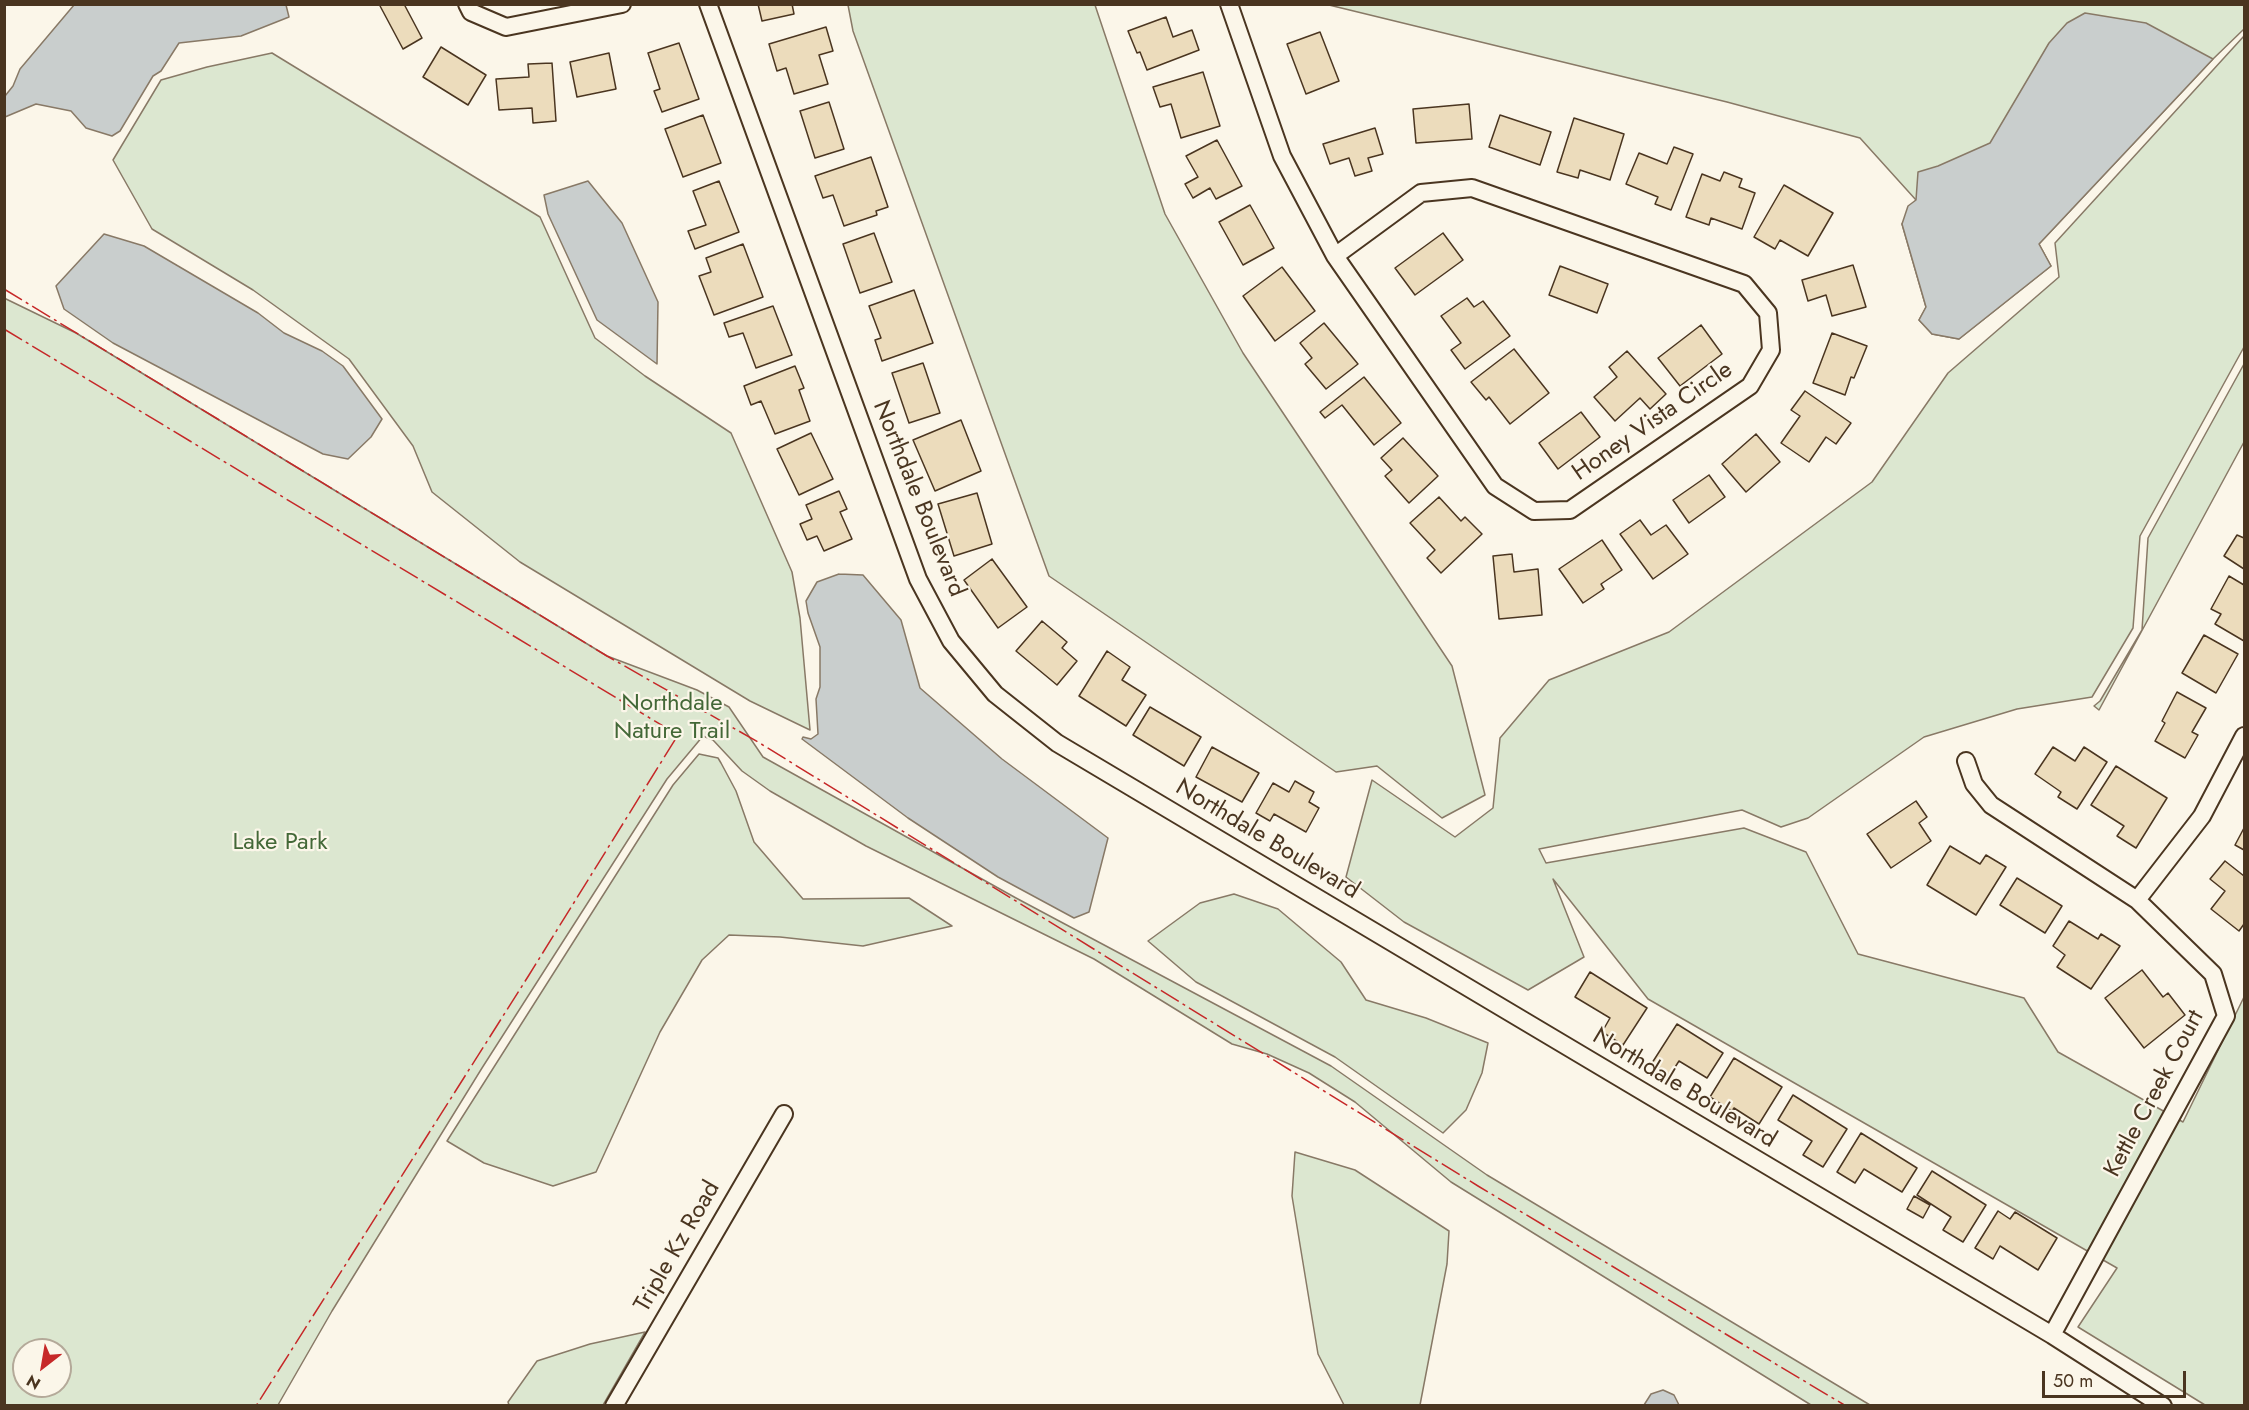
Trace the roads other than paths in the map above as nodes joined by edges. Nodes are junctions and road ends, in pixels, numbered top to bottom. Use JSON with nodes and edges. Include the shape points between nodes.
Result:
{"nodes":[{"id":1,"x":467,"y":4,"type":"edge"},
{"id":2,"x":622,"y":4,"type":"edge"},
{"id":3,"x":708,"y":4,"type":"edge"},
{"id":4,"x":1228,"y":4,"type":"edge"},
{"id":5,"x":1335,"y":256,"type":"junction"},
{"id":6,"x":2244,"y":736,"type":"edge"},
{"id":7,"x":1966,"y":761,"type":"dead end"},
{"id":8,"x":2136,"y":900,"type":"junction"},
{"id":9,"x":784,"y":1114,"type":"dead end"},
{"id":10,"x":2052,"y":1335,"type":"junction"},
{"id":11,"x":614,"y":1406,"type":"edge"},
{"id":12,"x":2163,"y":1406,"type":"edge"}],
"edges":[{"from":1,"to":2,"type":"street","via":[[471,12],[506,27]]},
{"from":3,"to":10,"type":"street","name":"Northdale Boulevard","via":[[918,579],[951,641],[995,694],[1057,743]]},
{"from":4,"to":5,"type":"street","name":"Honey Vista Circle","via":[[1282,156]]},
{"from":5,"to":5,"type":"street","name":"Honey Vista Circle","via":[[1421,194],[1472,188],[1744,284],[1768,313],[1771,350],[1750,386],[1570,510],[1534,511],[1495,486]]},
{"from":6,"to":8,"type":"street","via":[[2202,816]]},
{"from":7,"to":8,"type":"street","name":"Kettle Creek Court","via":[[1974,784],[1991,805]]},
{"from":8,"to":10,"type":"street","name":"Kettle Creek Court","via":[[2213,974],[2226,1016]]},
{"from":9,"to":11,"type":"street","name":"Triple Kz Road"},
{"from":10,"to":12,"type":"street","name":"Northdale Boulevard"}]}
